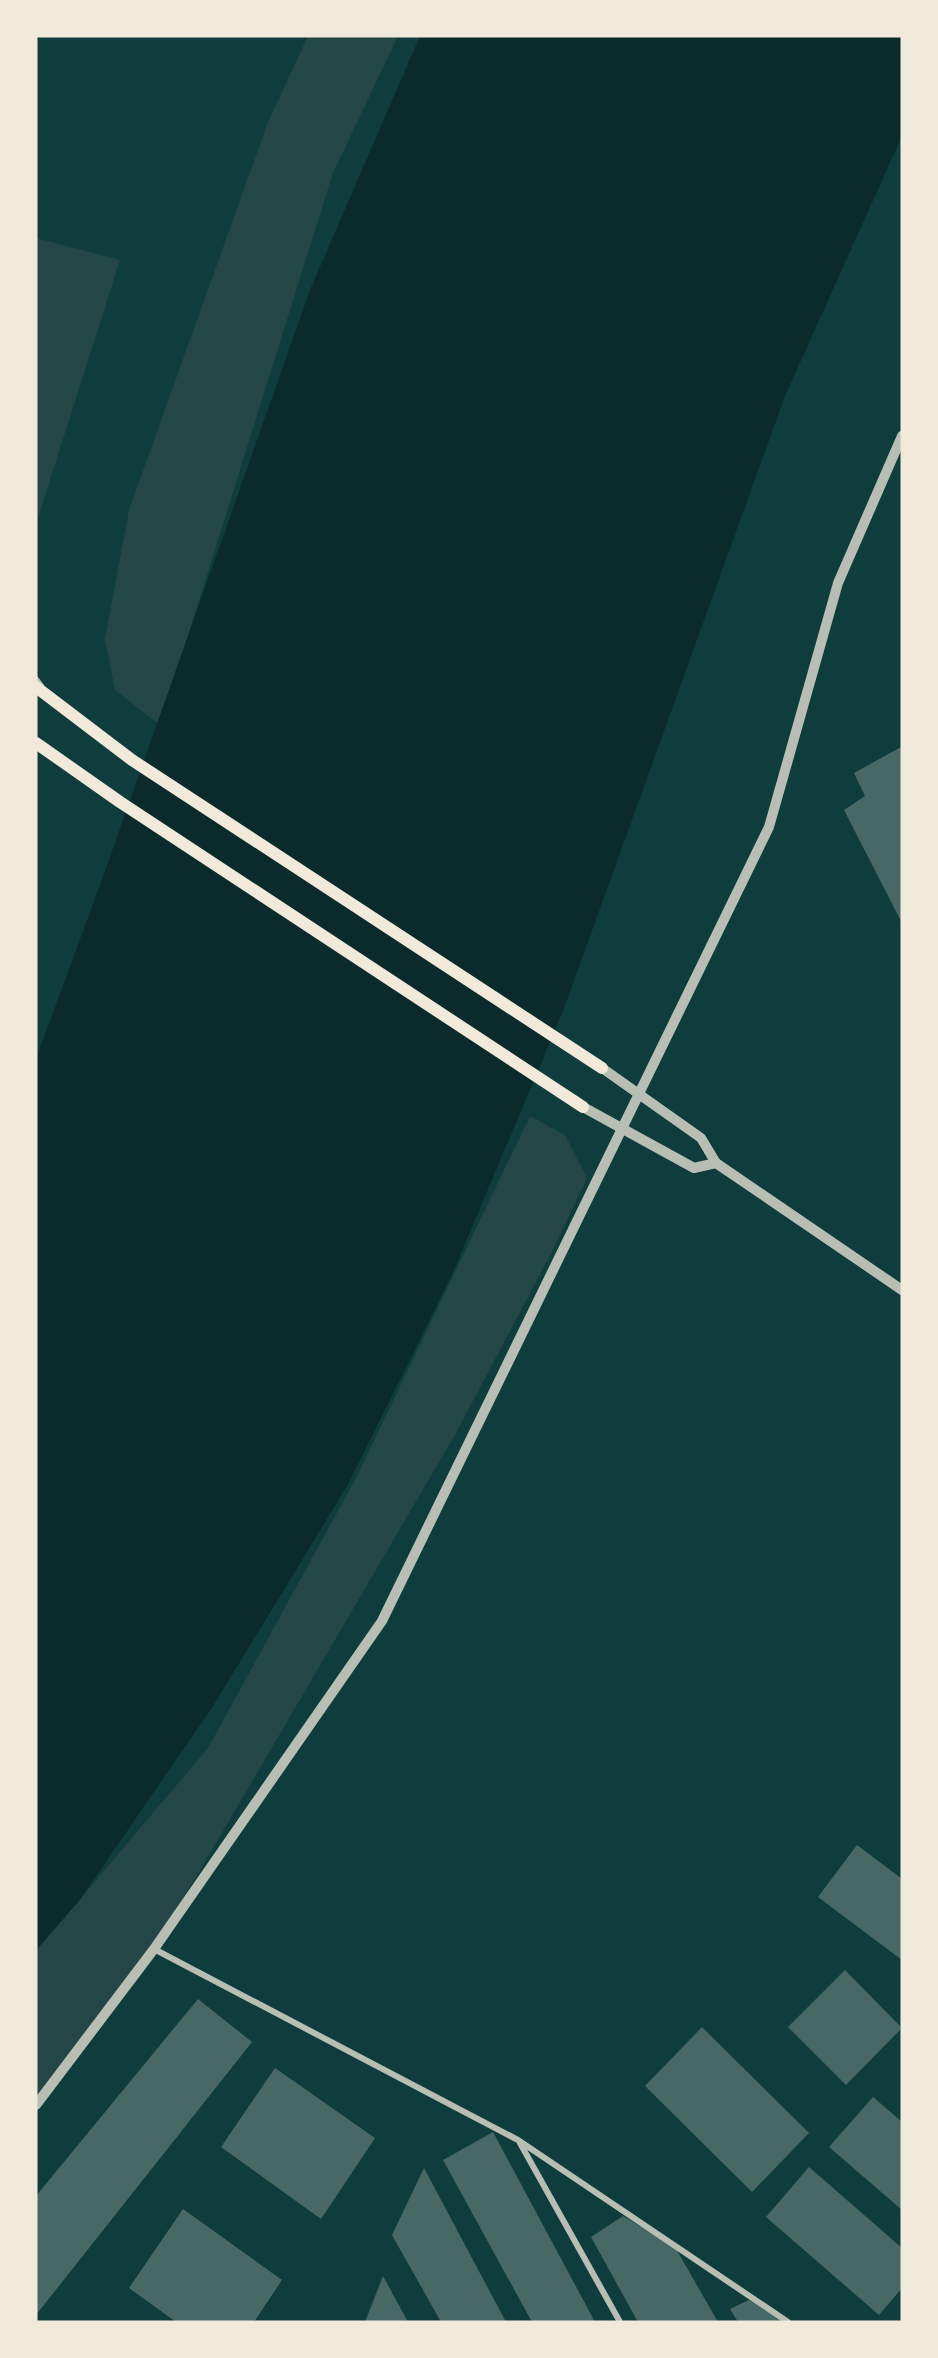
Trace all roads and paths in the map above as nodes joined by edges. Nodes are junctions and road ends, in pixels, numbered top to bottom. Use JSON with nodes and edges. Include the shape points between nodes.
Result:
{"nodes":[{"id":1,"x":902,"y":436,"type":"edge"},
{"id":2,"x":36,"y":678,"type":"edge"},
{"id":3,"x":36,"y":687,"type":"edge"},
{"id":4,"x":53,"y":700,"type":"junction"},
{"id":5,"x":36,"y":743,"type":"edge"},
{"id":6,"x":602,"y":1068,"type":"joint"},
{"id":7,"x":639,"y":1094,"type":"junction"},
{"id":8,"x":583,"y":1107,"type":"joint"},
{"id":9,"x":622,"y":1128,"type":"junction"},
{"id":10,"x":716,"y":1162,"type":"junction"},
{"id":11,"x":902,"y":1290,"type":"edge"},
{"id":12,"x":154,"y":1950,"type":"junction"},
{"id":13,"x":36,"y":2105,"type":"edge"},
{"id":14,"x":518,"y":2140,"type":"junction"},
{"id":15,"x":620,"y":2322,"type":"edge"},
{"id":16,"x":788,"y":2322,"type":"edge"}],
"edges":[{"from":1,"to":7,"type":"street","via":[[838,583],[769,827]]},
{"from":2,"to":4,"type":"lane"},
{"from":3,"to":4,"type":"main road"},
{"from":4,"to":6,"type":"main road","via":[[132,760]]},
{"from":5,"to":8,"type":"main road"},
{"from":6,"to":7,"type":"street"},
{"from":7,"to":9,"type":"street"},
{"from":7,"to":10,"type":"street","via":[[701,1138]]},
{"from":8,"to":9,"type":"street"},
{"from":9,"to":10,"type":"street","via":[[694,1168]]},
{"from":9,"to":12,"type":"street","via":[[382,1621]]},
{"from":10,"to":11,"type":"street"},
{"from":12,"to":13,"type":"street"},
{"from":12,"to":14,"type":"street"},
{"from":14,"to":15,"type":"street"},
{"from":14,"to":16,"type":"street"}]}
